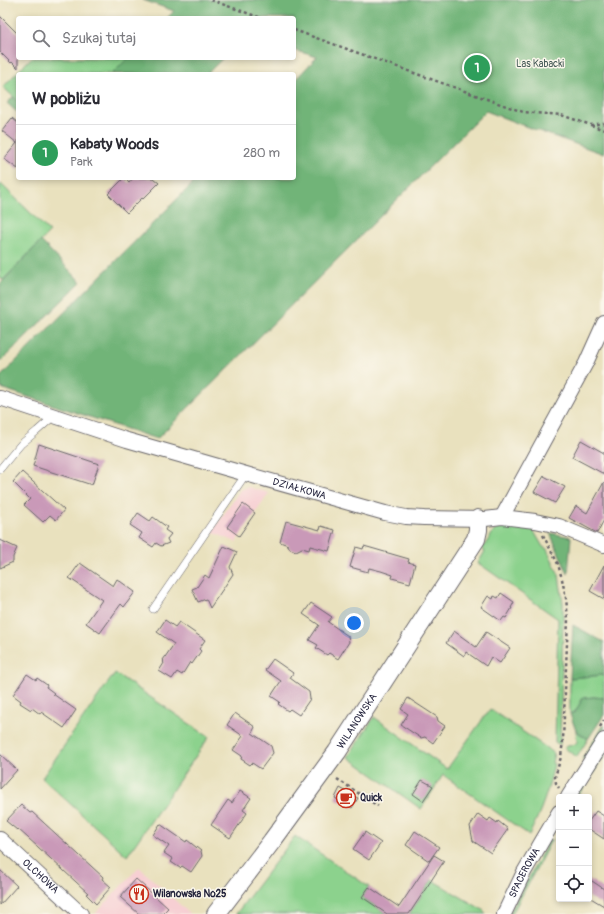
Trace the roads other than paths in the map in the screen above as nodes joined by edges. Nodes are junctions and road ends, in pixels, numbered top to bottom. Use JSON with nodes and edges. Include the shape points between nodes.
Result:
{"nodes":[{"id":1,"x":604,"y":323,"type":"edge"},
{"id":2,"x":0,"y":398,"type":"edge"},
{"id":3,"x":54,"y":416,"type":"junction"},
{"id":4,"x":0,"y":469,"type":"edge"},
{"id":5,"x":246,"y":474,"type":"junction"},
{"id":6,"x":502,"y":517,"type":"junction"},
{"id":7,"x":478,"y":519,"type":"junction"},
{"id":8,"x":604,"y":545,"type":"edge"},
{"id":9,"x":153,"y":609,"type":"dead end"},
{"id":10,"x":604,"y":740,"type":"edge"},
{"id":11,"x":565,"y":793,"type":"edge"},
{"id":12,"x":556,"y":817,"type":"edge"},
{"id":13,"x":0,"y":840,"type":"edge"},
{"id":14,"x":81,"y":914,"type":"edge"},
{"id":15,"x":216,"y":914,"type":"edge"},
{"id":16,"x":504,"y":914,"type":"edge"}],
"edges":[{"from":1,"to":6,"type":"street","via":[[586,363]]},
{"from":2,"to":3,"type":"street","name":"DZIAŁKOWA"},
{"from":3,"to":4,"type":"lane","via":[[21,444]]},
{"from":3,"to":5,"type":"street","name":"DZIAŁKOWA"},
{"from":5,"to":7,"type":"street","name":"DZIAŁKOWA","via":[[385,513],[406,517]]},
{"from":5,"to":9,"type":"lane"},
{"from":6,"to":7,"type":"street","name":"DZIAŁKOWA"},
{"from":6,"to":8,"type":"street","name":"DZIAŁKOWA","via":[[559,526]]},
{"from":7,"to":15,"type":"street","name":"WILANOWSKA","via":[[476,539],[336,752]]},
{"from":10,"to":11,"type":"street"},
{"from":12,"to":16,"type":"street","name":"SPACEROWA","via":[[524,872]]},
{"from":13,"to":14,"type":"street","name":"OLCHOWA"}]}
